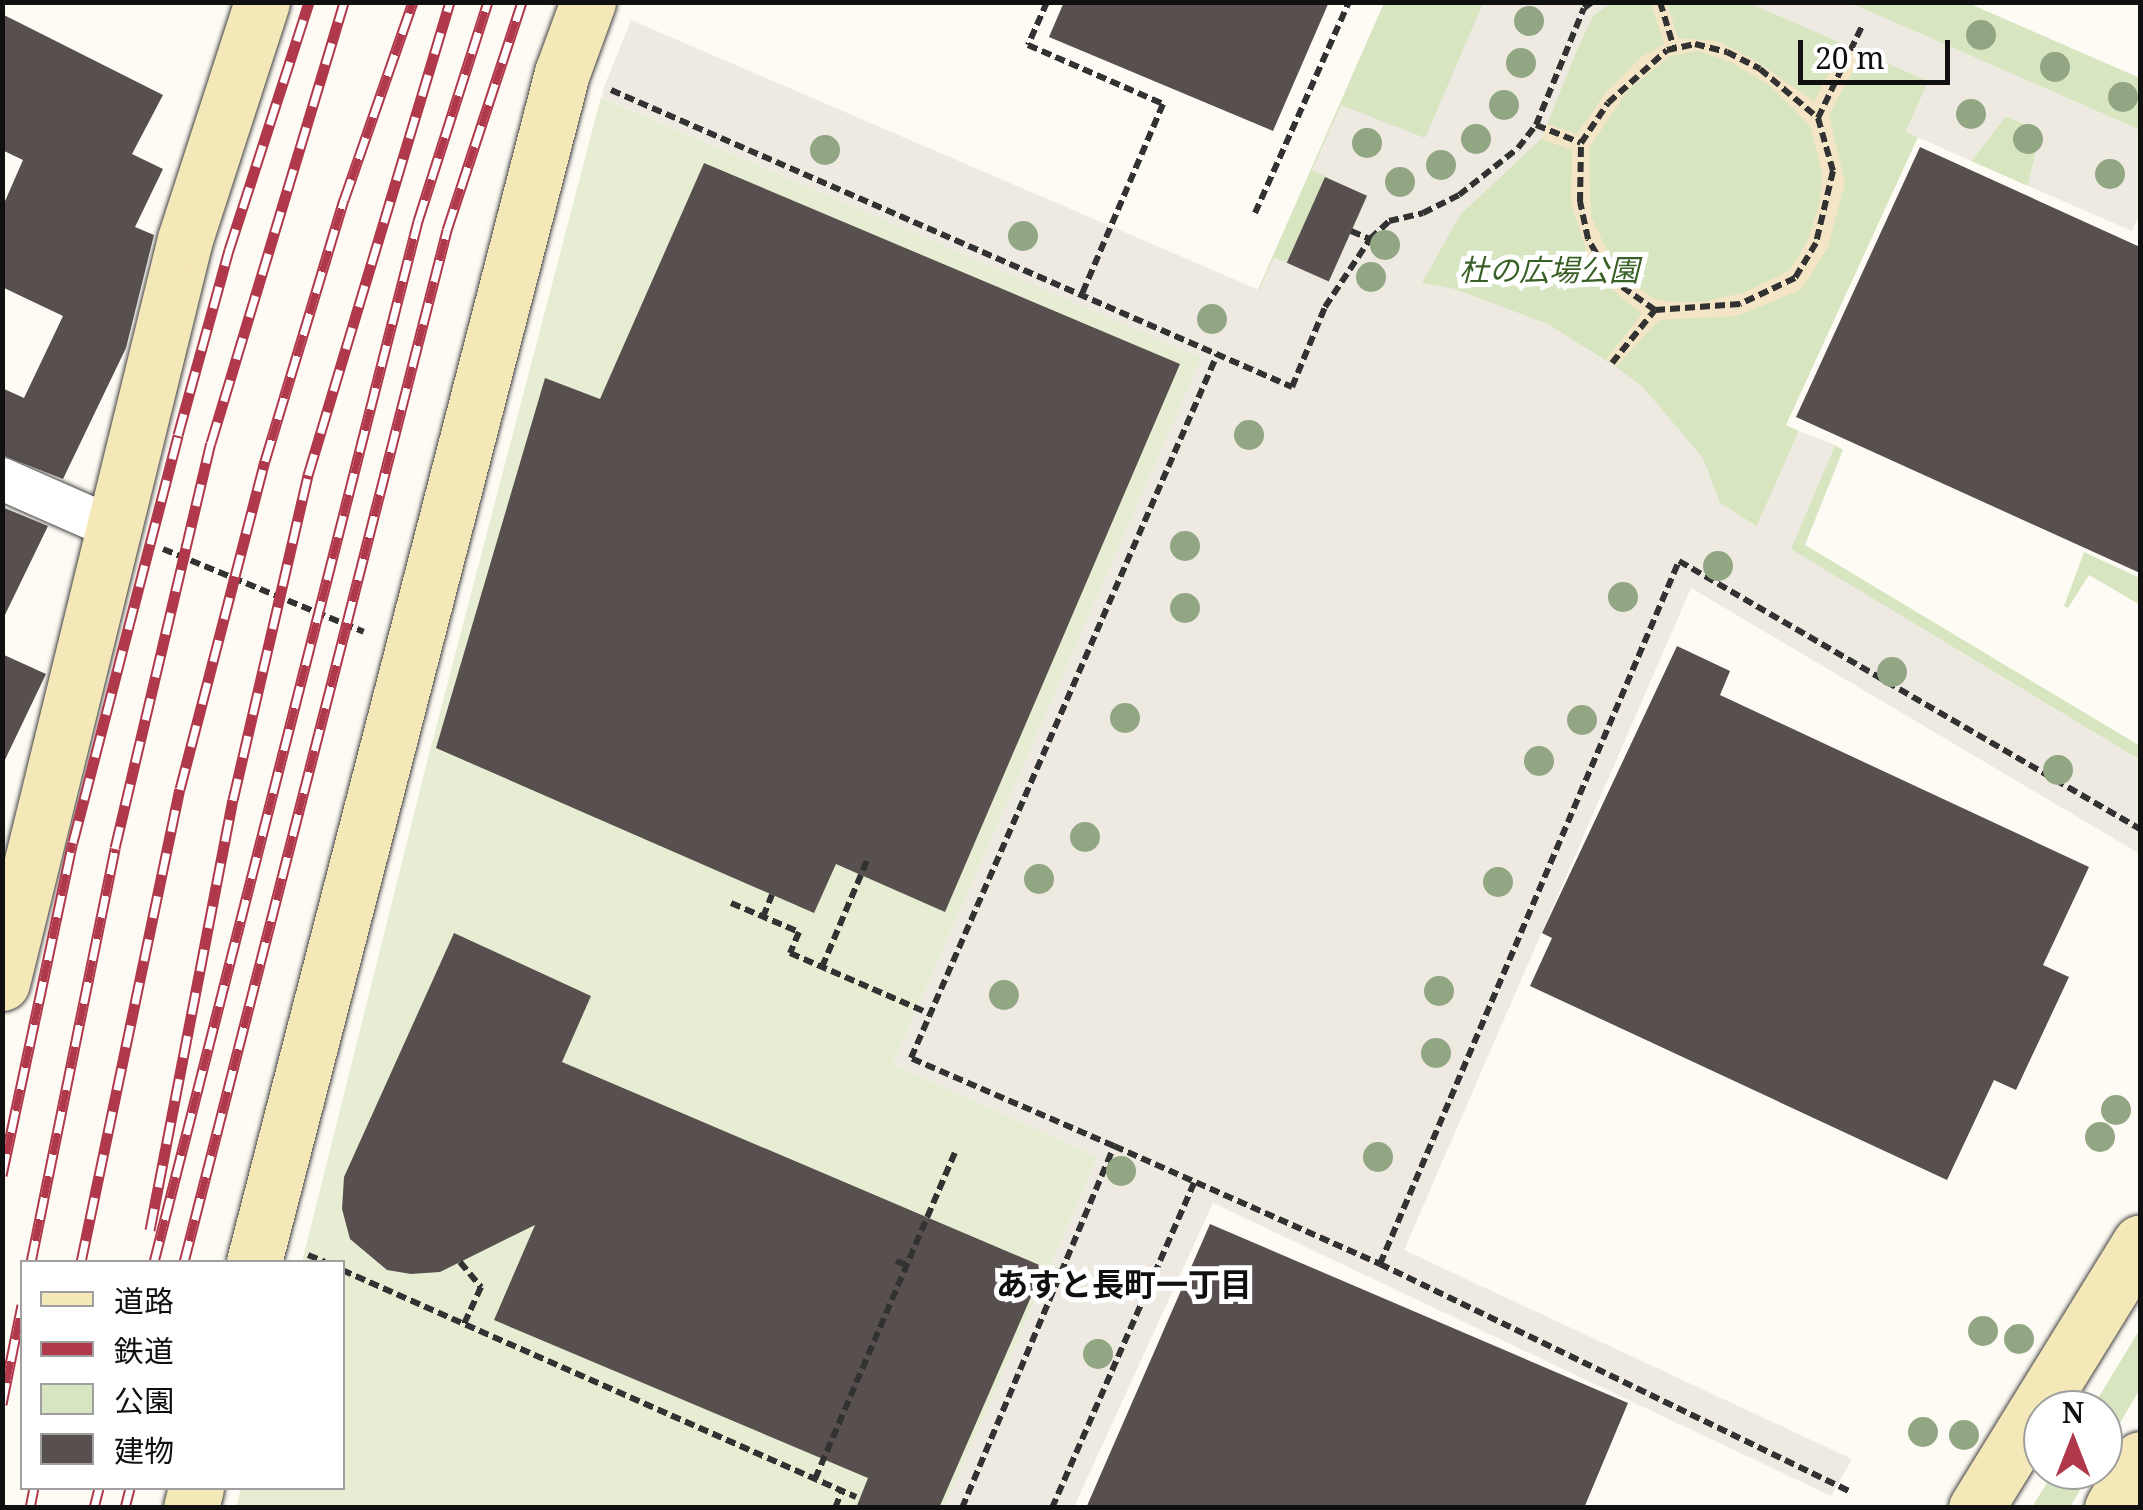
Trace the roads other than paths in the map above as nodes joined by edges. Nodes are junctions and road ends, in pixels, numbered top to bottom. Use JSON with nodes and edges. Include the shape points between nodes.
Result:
{"nodes":[{"id":1,"x":262,"y":2,"type":"edge"},
{"id":2,"x":588,"y":2,"type":"edge"},
{"id":3,"x":2,"y":479,"type":"edge"},
{"id":4,"x":111,"y":527,"type":"junction"},
{"id":5,"x":2,"y":983,"type":"edge"},
{"id":6,"x":2140,"y":1242,"type":"edge"},
{"id":7,"x":255,"y":1260,"type":"edge"},
{"id":8,"x":2140,"y":1459,"type":"edge"},
{"id":9,"x":1976,"y":1508,"type":"edge"},
{"id":10,"x":2112,"y":1508,"type":"edge"}],
"edges":[{"from":1,"to":4,"type":"street","via":[[185,239]]},
{"from":2,"to":7,"type":"street","via":[[562,73]]},
{"from":3,"to":4,"type":"street"},
{"from":4,"to":5,"type":"street"},
{"from":6,"to":9,"type":"street"},
{"from":8,"to":10,"type":"street"}]}
